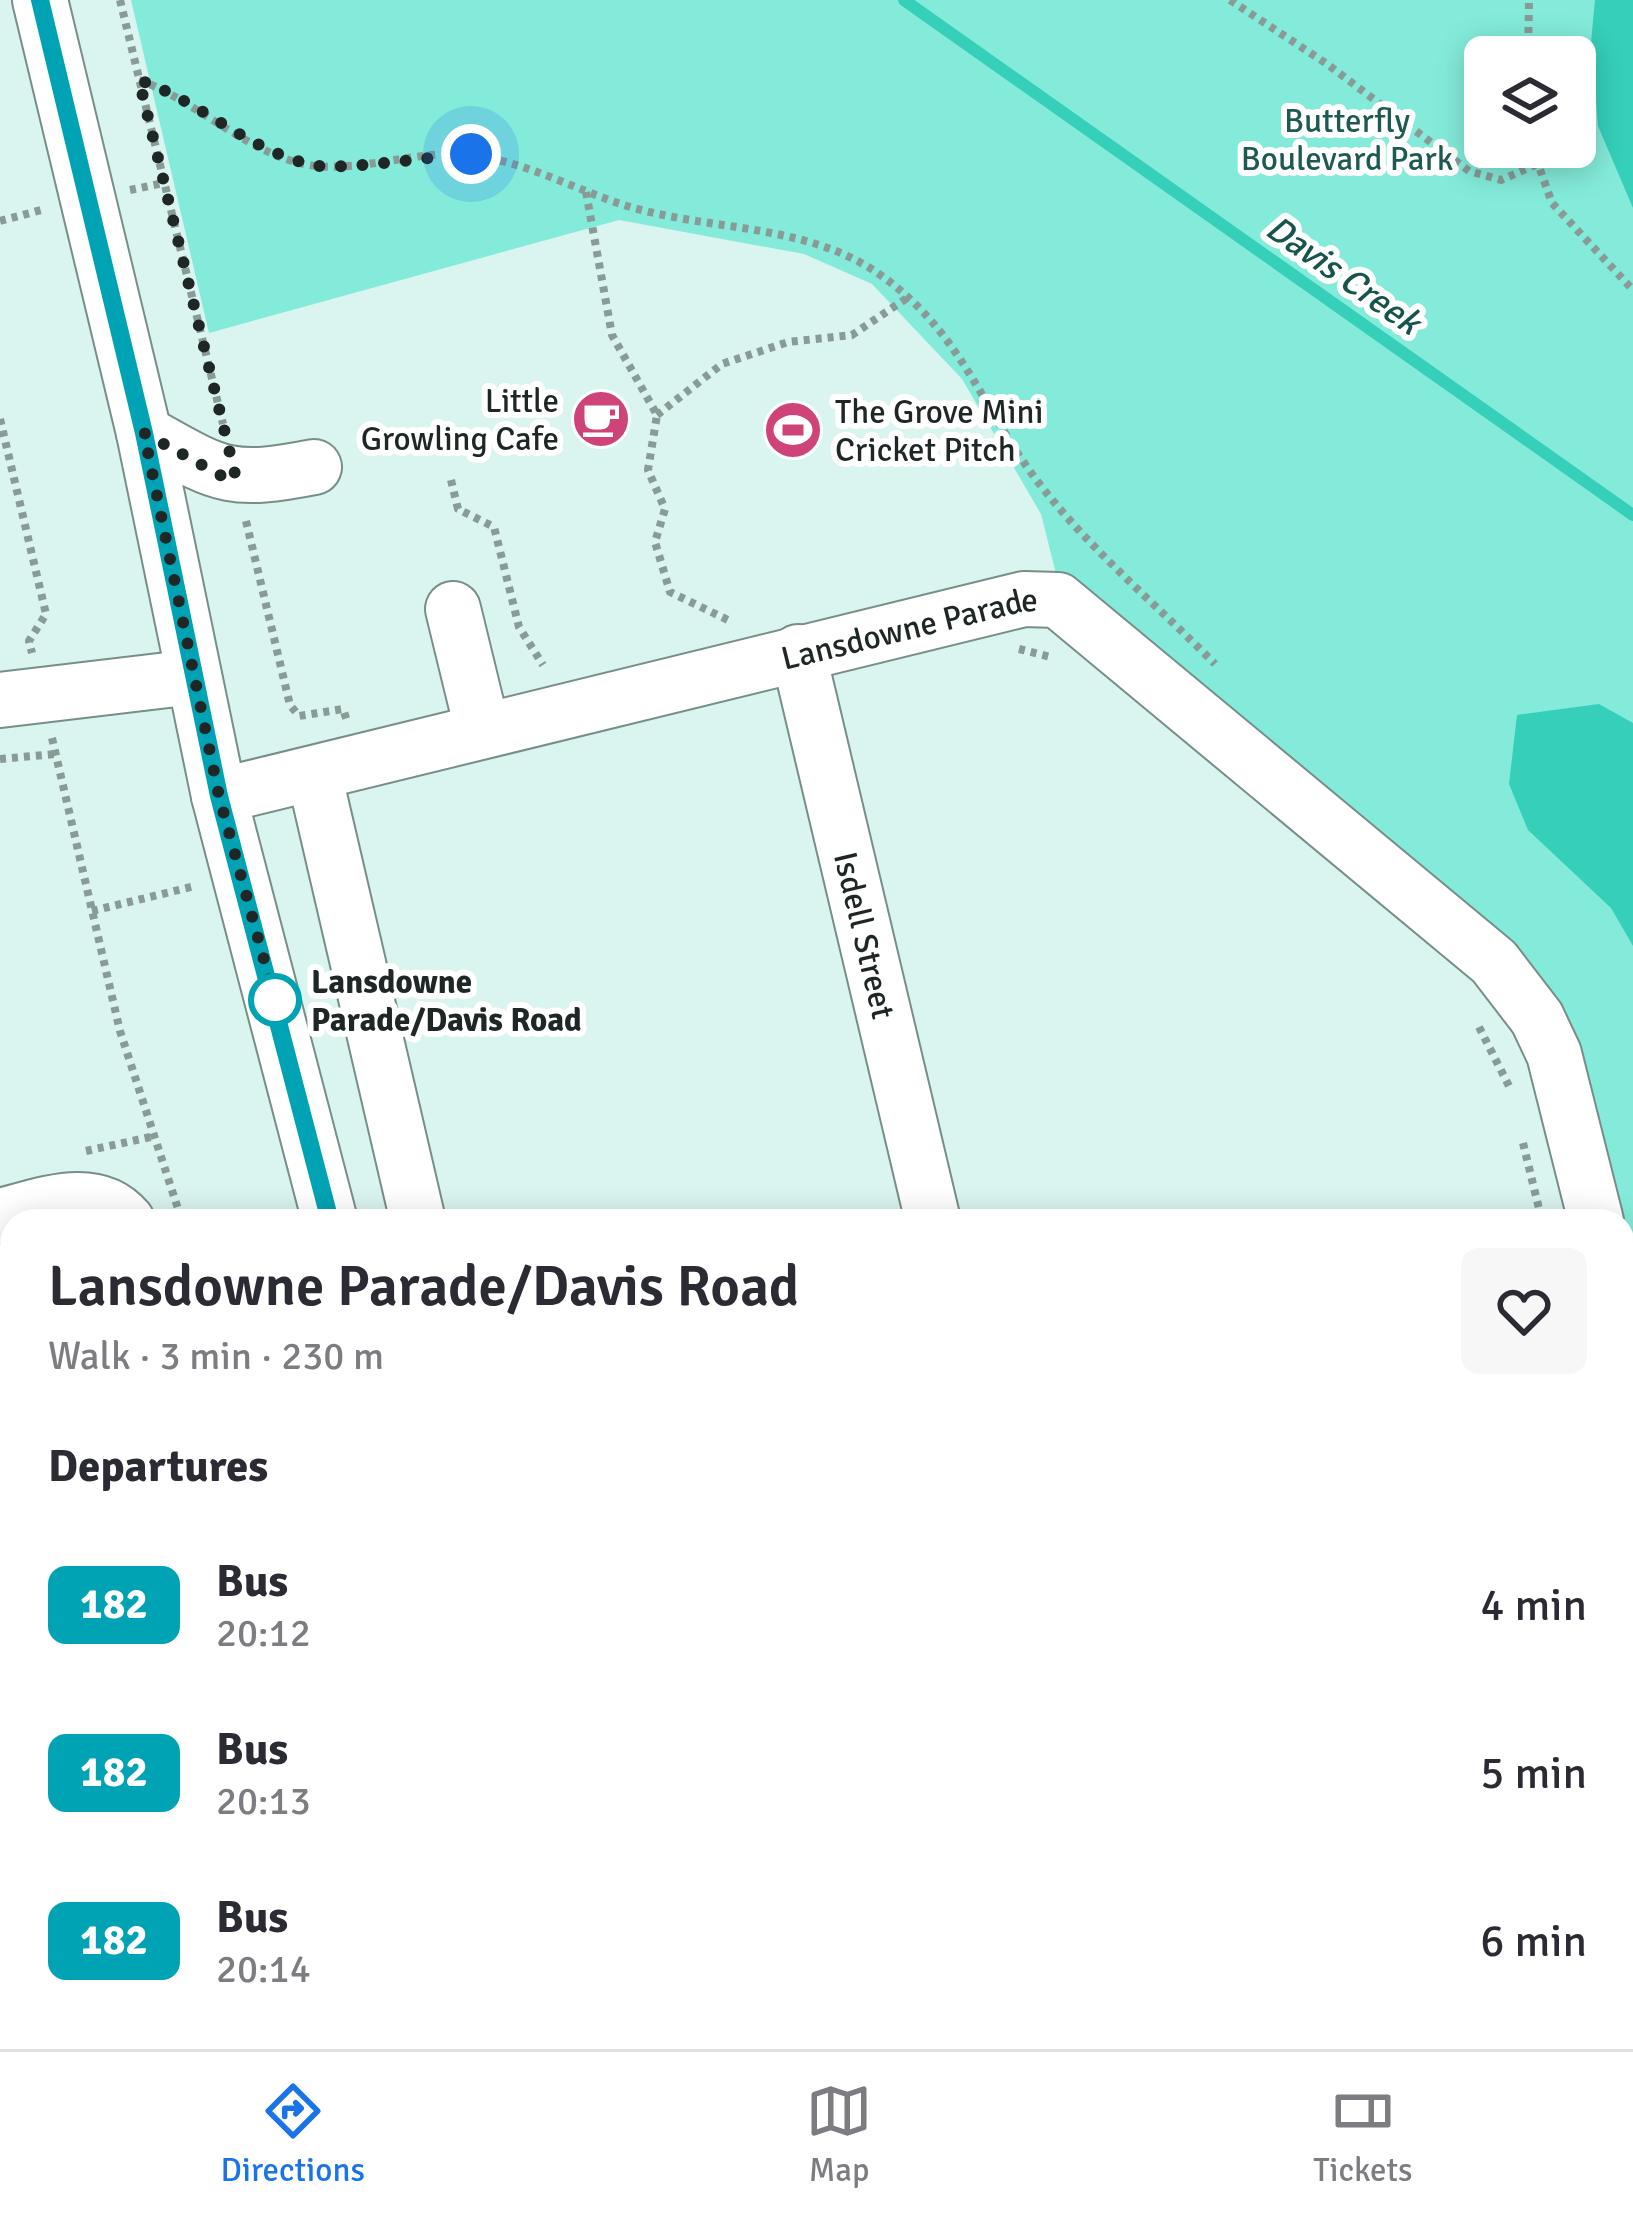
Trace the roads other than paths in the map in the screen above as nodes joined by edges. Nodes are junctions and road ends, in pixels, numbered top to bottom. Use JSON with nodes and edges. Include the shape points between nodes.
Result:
{"nodes":[{"id":1,"x":40,"y":0,"type":"edge"},
{"id":2,"x":144,"y":433,"type":"junction"},
{"id":3,"x":314,"y":467,"type":"dead end"},
{"id":4,"x":454,"y":609,"type":"dead end"},
{"id":5,"x":798,"y":652,"type":"junction"},
{"id":6,"x":193,"y":676,"type":"junction"},
{"id":7,"x":21,"y":697,"type":"edge"},
{"id":8,"x":482,"y":728,"type":"junction"},
{"id":9,"x":336,"y":766,"type":"junction"},
{"id":10,"x":219,"y":796,"type":"junction"},
{"id":11,"x":36,"y":1209,"type":"edge"},
{"id":12,"x":113,"y":1209,"type":"edge"},
{"id":13,"x":327,"y":1209,"type":"edge"},
{"id":14,"x":416,"y":1209,"type":"edge"},
{"id":15,"x":930,"y":1209,"type":"edge"},
{"id":16,"x":1593,"y":1209,"type":"edge"}],
"edges":[{"from":1,"to":2,"type":"street"},
{"from":2,"to":3,"type":"street","via":[[222,476]]},
{"from":2,"to":6,"type":"street"},
{"from":4,"to":8,"type":"street"},
{"from":5,"to":8,"type":"street","name":"Lansdowne Parade"},
{"from":5,"to":15,"type":"street","name":"Isdell Street"},
{"from":5,"to":16,"type":"street","name":"Lansdowne Parade","via":[[1024,599],[1073,608],[1494,962],[1547,1037]]},
{"from":6,"to":7,"type":"street"},
{"from":6,"to":10,"type":"street"},
{"from":8,"to":9,"type":"street","name":"Lansdowne Parade"},
{"from":9,"to":10,"type":"street","name":"Lansdowne Parade"},
{"from":9,"to":14,"type":"street"},
{"from":10,"to":13,"type":"street"},
{"from":11,"to":12,"type":"street","via":[[87,1199]]}]}
